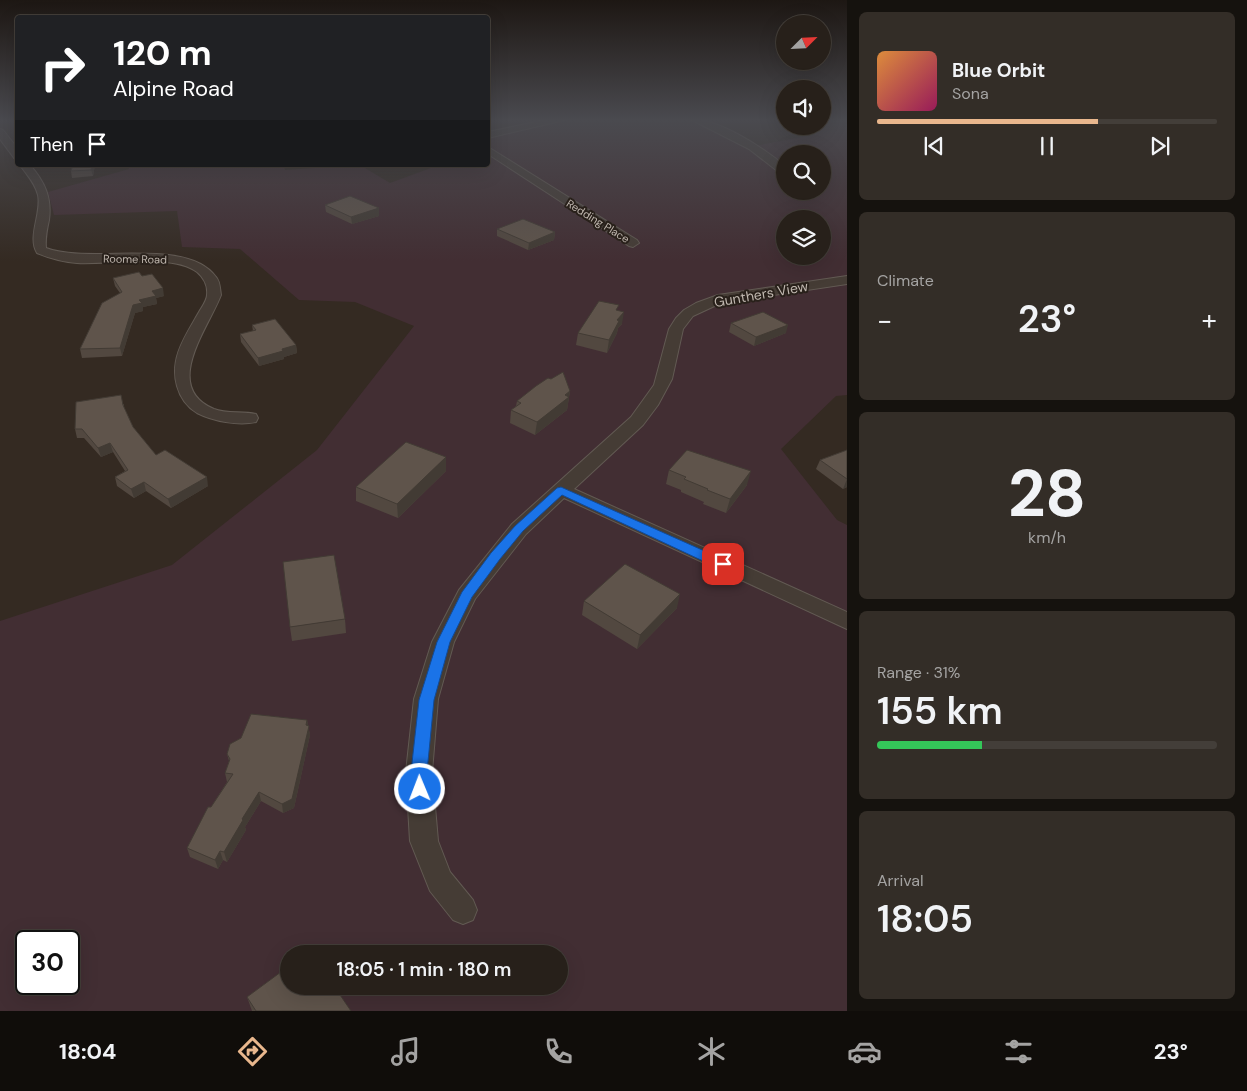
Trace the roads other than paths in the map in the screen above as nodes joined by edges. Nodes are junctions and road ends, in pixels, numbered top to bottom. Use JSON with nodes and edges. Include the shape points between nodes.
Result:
{"nodes":[{"id":1,"x":513,"y":166,"type":"edge"},
{"id":2,"x":27,"y":167,"type":"edge"},
{"id":3,"x":633,"y":243,"type":"dead end"},
{"id":4,"x":847,"y":280,"type":"edge"},
{"id":5,"x":250,"y":418,"type":"dead end"},
{"id":6,"x":561,"y":490,"type":"junction"},
{"id":7,"x":847,"y":621,"type":"edge"},
{"id":8,"x":463,"y":910,"type":"dead end"}],
"edges":[{"from":1,"to":3,"type":"street","name":"Redding Place"},
{"from":2,"to":5,"type":"street","name":"Roome Road","via":[[46,200],[39,240],[41,250],[76,259],[166,259],[197,267],[212,279],[214,295],[184,355],[183,380],[197,406],[221,415]]},
{"from":4,"to":6,"type":"street","name":"Gunthers View","via":[[718,299],[686,315],[672,336],[663,380],[648,407],[637,421]]},
{"from":6,"to":7,"type":"street"},
{"from":6,"to":8,"type":"street","name":"Gunthers View","via":[[519,529],[466,595],[444,642],[426,700],[419,772],[424,842],[440,881]]}]}
